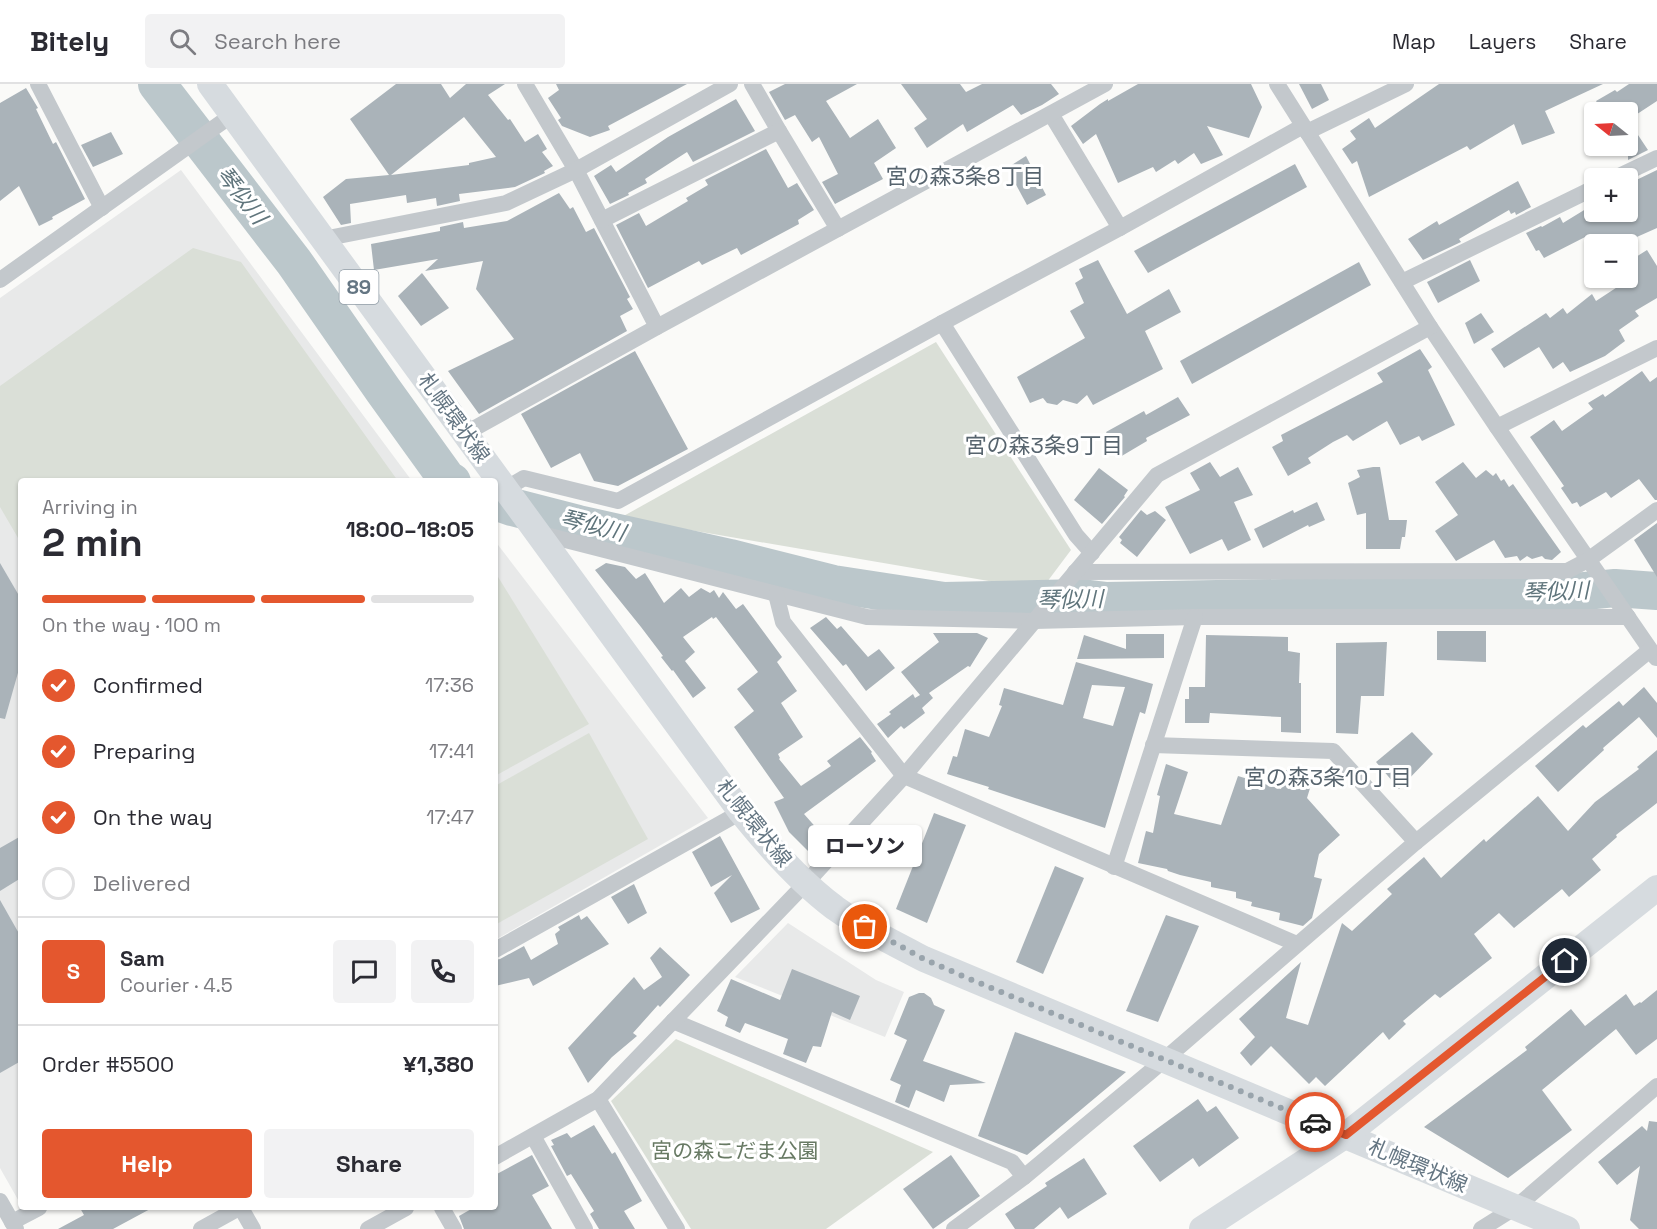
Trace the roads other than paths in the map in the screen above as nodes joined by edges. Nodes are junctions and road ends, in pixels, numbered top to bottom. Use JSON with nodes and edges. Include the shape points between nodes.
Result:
{"nodes":[{"id":1,"x":38,"y":84,"type":"edge"},
{"id":2,"x":210,"y":84,"type":"edge"},
{"id":3,"x":525,"y":84,"type":"edge"},
{"id":4,"x":730,"y":84,"type":"edge"},
{"id":5,"x":752,"y":84,"type":"edge"},
{"id":6,"x":1105,"y":84,"type":"edge"},
{"id":7,"x":1277,"y":84,"type":"edge"},
{"id":8,"x":1406,"y":84,"type":"edge"},
{"id":9,"x":1051,"y":114,"type":"junction"},
{"id":10,"x":223,"y":122,"type":"junction"},
{"id":11,"x":1306,"y":129,"type":"junction"},
{"id":12,"x":779,"y":132,"type":"junction"},
{"id":13,"x":1657,"y":158,"type":"edge"},
{"id":14,"x":1636,"y":168,"type":"edge"},
{"id":15,"x":576,"y":170,"type":"junction"},
{"id":16,"x":1584,"y":193,"type":"edge"},
{"id":17,"x":102,"y":208,"type":"junction"},
{"id":18,"x":602,"y":220,"type":"junction"},
{"id":19,"x":1120,"y":228,"type":"junction"},
{"id":20,"x":838,"y":229,"type":"junction"},
{"id":21,"x":323,"y":239,"type":"junction"},
{"id":22,"x":0,"y":280,"type":"edge"},
{"id":23,"x":1402,"y":282,"type":"junction"},
{"id":24,"x":942,"y":323,"type":"junction"},
{"id":25,"x":657,"y":327,"type":"junction"},
{"id":26,"x":1430,"y":327,"type":"junction"},
{"id":27,"x":1657,"y":348,"type":"edge"},
{"id":28,"x":1497,"y":427,"type":"junction"},
{"id":29,"x":466,"y":433,"type":"junction"},
{"id":30,"x":498,"y":478,"type":"edge"},
{"id":31,"x":498,"y":479,"type":"edge"},
{"id":32,"x":506,"y":490,"type":"junction"},
{"id":33,"x":1657,"y":510,"type":"edge"},
{"id":34,"x":535,"y":530,"type":"junction"},
{"id":35,"x":1092,"y":553,"type":"junction"},
{"id":36,"x":1588,"y":560,"type":"junction"},
{"id":37,"x":1070,"y":578,"type":"junction"},
{"id":38,"x":776,"y":594,"type":"junction"},
{"id":39,"x":1040,"y":614,"type":"junction"},
{"id":40,"x":1195,"y":617,"type":"junction"},
{"id":41,"x":1628,"y":617,"type":"junction"},
{"id":42,"x":1654,"y":654,"type":"edge"},
{"id":43,"x":1153,"y":746,"type":"junction"},
{"id":44,"x":904,"y":776,"type":"junction"},
{"id":45,"x":741,"y":812,"type":"junction"},
{"id":46,"x":1416,"y":842,"type":"junction"},
{"id":47,"x":1114,"y":867,"type":"junction"},
{"id":48,"x":806,"y":883,"type":"junction"},
{"id":49,"x":1657,"y":888,"type":"edge"},
{"id":50,"x":1297,"y":944,"type":"junction"},
{"id":51,"x":498,"y":948,"type":"edge"},
{"id":52,"x":673,"y":1021,"type":"junction"},
{"id":53,"x":1164,"y":1060,"type":"junction"},
{"id":54,"x":1657,"y":1086,"type":"edge"},
{"id":55,"x":598,"y":1100,"type":"junction"},
{"id":56,"x":1346,"y":1135,"type":"junction"},
{"id":57,"x":533,"y":1136,"type":"junction"},
{"id":58,"x":498,"y":1155,"type":"edge"},
{"id":59,"x":1024,"y":1177,"type":"junction"},
{"id":60,"x":0,"y":1201,"type":"edge"},
{"id":61,"x":1516,"y":1207,"type":"junction"},
{"id":62,"x":36,"y":1210,"type":"edge"},
{"id":63,"x":236,"y":1210,"type":"edge"},
{"id":64,"x":241,"y":1210,"type":"edge"},
{"id":65,"x":402,"y":1210,"type":"edge"},
{"id":66,"x":443,"y":1210,"type":"edge"},
{"id":67,"x":14,"y":1226,"type":"edge"},
{"id":68,"x":201,"y":1229,"type":"edge"},
{"id":69,"x":253,"y":1229,"type":"edge"},
{"id":70,"x":368,"y":1229,"type":"edge"},
{"id":71,"x":454,"y":1229,"type":"edge"},
{"id":72,"x":585,"y":1229,"type":"edge"},
{"id":73,"x":677,"y":1229,"type":"edge"},
{"id":74,"x":954,"y":1229,"type":"edge"},
{"id":75,"x":1202,"y":1229,"type":"edge"},
{"id":76,"x":1481,"y":1229,"type":"edge"},
{"id":77,"x":1568,"y":1229,"type":"edge"}],
"edges":[{"from":1,"to":17,"type":"street"},
{"from":2,"to":10,"type":"main road","name":"札幌環状線","number":"89"},
{"from":3,"to":15,"type":"street"},
{"from":4,"to":15,"type":"street"},
{"from":5,"to":12,"type":"street"},
{"from":6,"to":9,"type":"street"},
{"from":7,"to":11,"type":"street"},
{"from":8,"to":11,"type":"street"},
{"from":9,"to":19,"type":"street"},
{"from":9,"to":20,"type":"street"},
{"from":10,"to":17,"type":"street"},
{"from":10,"to":21,"type":"main road","name":"札幌環状線","number":"89"},
{"from":11,"to":19,"type":"street"},
{"from":11,"to":23,"type":"street"},
{"from":12,"to":18,"type":"street"},
{"from":12,"to":20,"type":"street"},
{"from":13,"to":14,"type":"street"},
{"from":15,"to":18,"type":"street"},
{"from":15,"to":21,"type":"street","via":[[506,203]]},
{"from":16,"to":23,"type":"street"},
{"from":17,"to":22,"type":"street"},
{"from":18,"to":25,"type":"street"},
{"from":19,"to":24,"type":"street"},
{"from":20,"to":25,"type":"street"},
{"from":21,"to":29,"type":"main road","name":"札幌環状線","number":"89"},
{"from":23,"to":26,"type":"street"},
{"from":24,"to":32,"type":"street","via":[[618,501],[524,478]]},
{"from":24,"to":35,"type":"street","via":[[1076,536]]},
{"from":25,"to":29,"type":"street"},
{"from":26,"to":28,"type":"street"},
{"from":26,"to":35,"type":"street","via":[[1157,475]]},
{"from":27,"to":28,"type":"street"},
{"from":28,"to":36,"type":"street"},
{"from":29,"to":30,"type":"main road","name":"札幌環状線","number":"89"},
{"from":31,"to":32,"type":"main road","name":"札幌環状線","number":"89"},
{"from":32,"to":34,"type":"main road","name":"札幌環状線","number":"89"},
{"from":33,"to":36,"type":"street"},
{"from":34,"to":38,"type":"street"},
{"from":34,"to":45,"type":"main road","name":"札幌環状線","number":"89"},
{"from":35,"to":37,"type":"street"},
{"from":36,"to":37,"type":"street","via":[[1567,571]]},
{"from":36,"to":41,"type":"street"},
{"from":37,"to":39,"type":"street"},
{"from":38,"to":39,"type":"street","via":[[867,617]]},
{"from":38,"to":44,"type":"street","via":[[783,622]]},
{"from":39,"to":40,"type":"street"},
{"from":39,"to":44,"type":"street"},
{"from":40,"to":41,"type":"street"},
{"from":40,"to":43,"type":"street"},
{"from":41,"to":42,"type":"street"},
{"from":42,"to":46,"type":"street"},
{"from":43,"to":46,"type":"street","via":[[1334,751]]},
{"from":43,"to":47,"type":"street"},
{"from":44,"to":47,"type":"street"},
{"from":44,"to":48,"type":"street"},
{"from":45,"to":48,"type":"main road","name":"札幌環状線","number":"89"},
{"from":45,"to":51,"type":"street"},
{"from":46,"to":50,"type":"street"},
{"from":47,"to":50,"type":"street"},
{"from":48,"to":52,"type":"street"},
{"from":48,"to":53,"type":"main road","name":"札幌環状線","number":"89","via":[[865,927],[924,959]]},
{"from":49,"to":56,"type":"main road"},
{"from":50,"to":53,"type":"street"},
{"from":52,"to":55,"type":"street"},
{"from":52,"to":59,"type":"street","via":[[1012,1162]]},
{"from":53,"to":56,"type":"main road","name":"札幌環状線","number":"89"},
{"from":53,"to":59,"type":"street"},
{"from":54,"to":61,"type":"street"},
{"from":55,"to":57,"type":"street"},
{"from":55,"to":73,"type":"street"},
{"from":56,"to":61,"type":"main road","name":"札幌環状線","number":"89"},
{"from":56,"to":75,"type":"main road"},
{"from":57,"to":58,"type":"street"},
{"from":57,"to":72,"type":"street"},
{"from":59,"to":74,"type":"street"},
{"from":60,"to":67,"type":"street"},
{"from":61,"to":76,"type":"street"},
{"from":61,"to":77,"type":"main road","name":"札幌環状線","number":"89"},
{"from":62,"to":67,"type":"street"},
{"from":63,"to":68,"type":"street"},
{"from":64,"to":69,"type":"street"},
{"from":65,"to":70,"type":"street"},
{"from":66,"to":71,"type":"street"}]}
